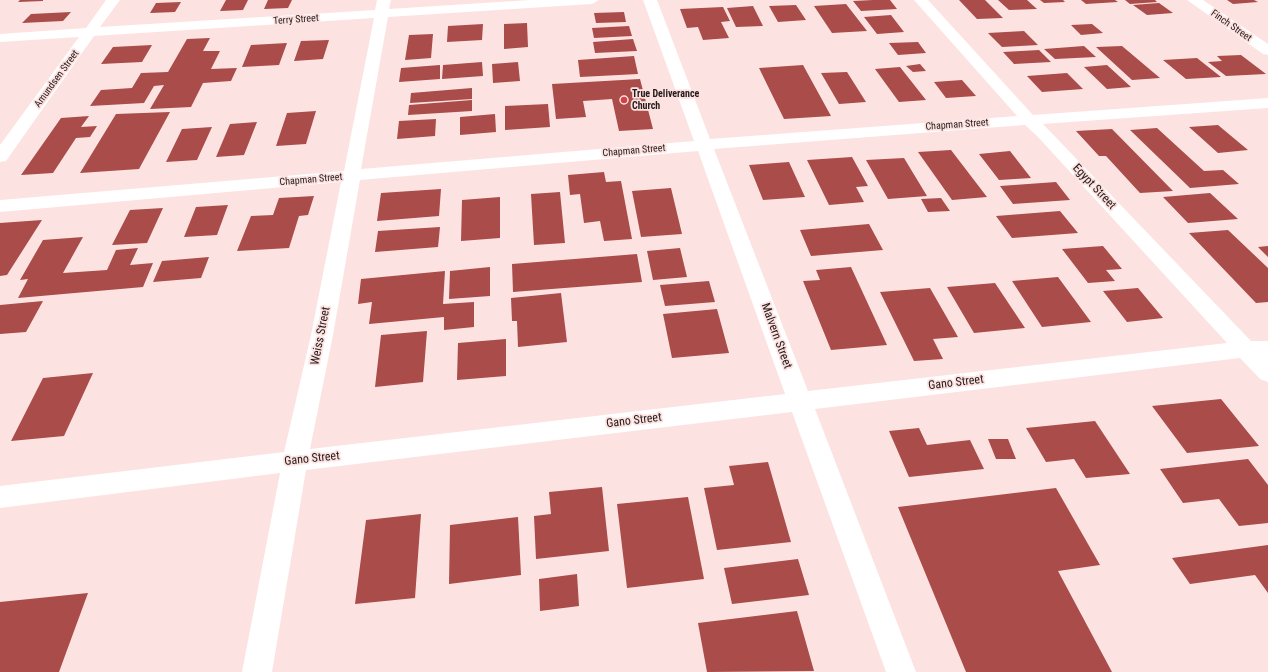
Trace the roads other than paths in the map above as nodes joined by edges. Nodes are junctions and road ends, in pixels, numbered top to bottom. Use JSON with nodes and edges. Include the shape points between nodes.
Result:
{"nodes":[{"id":1,"x":113,"y":0,"type":"edge"},
{"id":2,"x":592,"y":0,"type":"edge"},
{"id":3,"x":650,"y":0,"type":"edge"},
{"id":4,"x":921,"y":0,"type":"edge"},
{"id":5,"x":1194,"y":0,"type":"edge"},
{"id":6,"x":382,"y":7,"type":"edge"},
{"id":7,"x":90,"y":33,"type":"junction"},
{"id":8,"x":0,"y":38,"type":"edge"},
{"id":9,"x":1268,"y":51,"type":"edge"},
{"id":10,"x":1268,"y":103,"type":"edge"},
{"id":11,"x":1028,"y":120,"type":"junction"},
{"id":12,"x":703,"y":145,"type":"junction"},
{"id":13,"x":0,"y":157,"type":"edge"},
{"id":14,"x":350,"y":177,"type":"junction"},
{"id":15,"x":0,"y":206,"type":"edge"},
{"id":16,"x":1257,"y":349,"type":"edge"},
{"id":17,"x":1268,"y":373,"type":"edge"},
{"id":18,"x":801,"y":401,"type":"junction"},
{"id":19,"x":295,"y":461,"type":"junction"},
{"id":20,"x":0,"y":497,"type":"edge"},
{"id":21,"x":257,"y":672,"type":"edge"},
{"id":22,"x":901,"y":672,"type":"edge"}],
"edges":[{"from":1,"to":7,"type":"street","name":"Amundsen Street"},
{"from":2,"to":6,"type":"street","name":"Terry Street"},
{"from":3,"to":12,"type":"street","name":"Malvern Street","via":[[697,122]]},
{"from":4,"to":11,"type":"street","name":"Egypt Street"},
{"from":5,"to":9,"type":"street","name":"Finch Street"},
{"from":6,"to":7,"type":"street","name":"Terry Street"},
{"from":6,"to":14,"type":"street","name":"Weiss Street"},
{"from":7,"to":8,"type":"street","name":"Terry Street"},
{"from":7,"to":13,"type":"street","name":"Amundsen Street"},
{"from":10,"to":11,"type":"street","name":"Chapman Street"},
{"from":11,"to":12,"type":"street","name":"Chapman Street"},
{"from":11,"to":16,"type":"street","name":"Egypt Street","via":[[1044,133]]},
{"from":12,"to":14,"type":"street","name":"Chapman Street"},
{"from":12,"to":18,"type":"street","name":"Malvern Street"},
{"from":14,"to":15,"type":"street","name":"Chapman Street"},
{"from":14,"to":19,"type":"street","name":"Weiss Street","via":[[322,335]]},
{"from":16,"to":17,"type":"street","name":"Egypt Street"},
{"from":16,"to":18,"type":"street","name":"Gano Street"},
{"from":18,"to":19,"type":"street","name":"Gano Street"},
{"from":18,"to":22,"type":"street","name":"Malvern Street"},
{"from":19,"to":20,"type":"street","name":"Gano Street"},
{"from":19,"to":21,"type":"street","name":"Weiss Street"}]}
